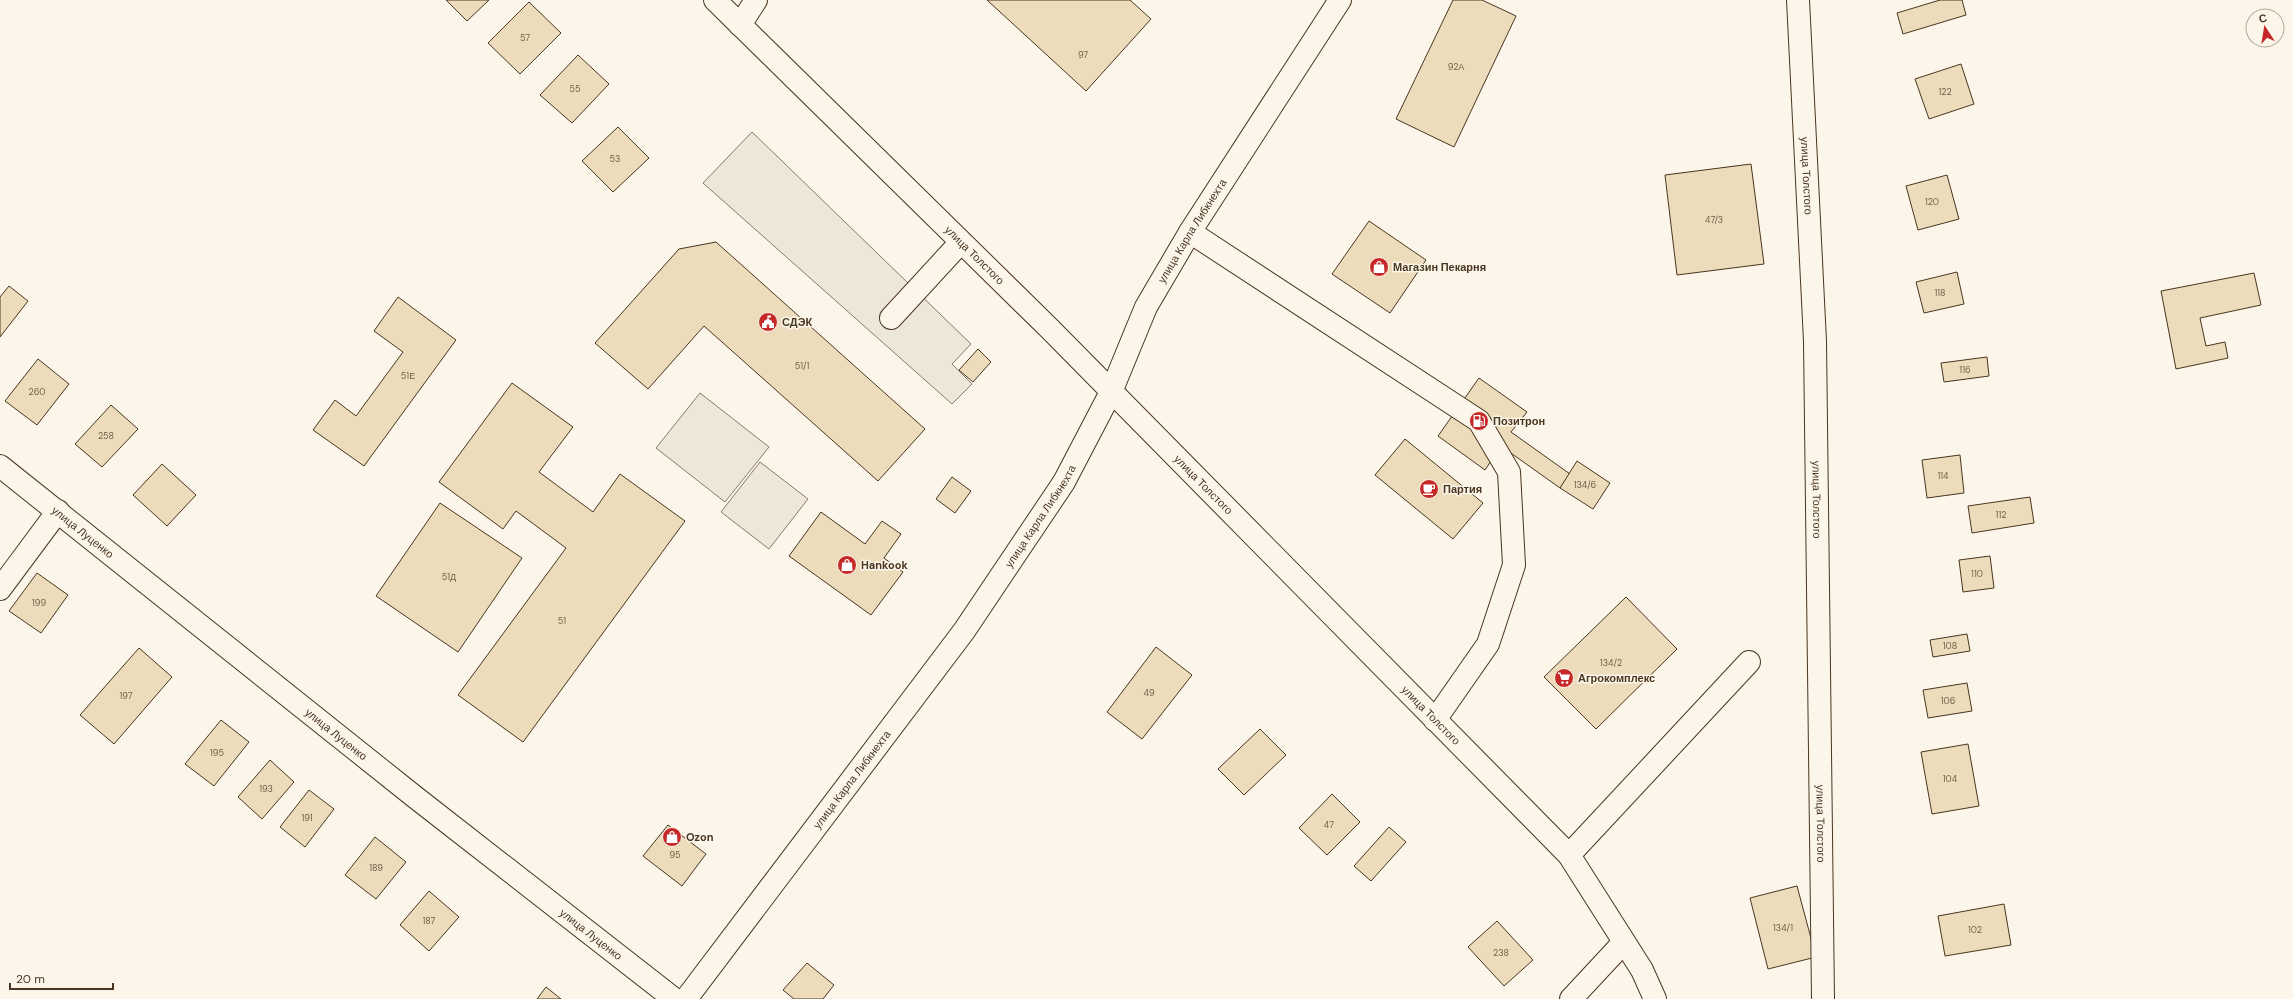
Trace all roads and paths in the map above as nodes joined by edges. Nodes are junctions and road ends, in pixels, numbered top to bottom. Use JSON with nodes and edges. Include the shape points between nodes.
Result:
{"nodes":[{"id":1,"x":715,"y":0,"type":"edge"},
{"id":2,"x":756,"y":0,"type":"edge"},
{"id":3,"x":1340,"y":0,"type":"edge"},
{"id":4,"x":1798,"y":0,"type":"edge"},
{"id":5,"x":740,"y":25,"type":"junction"},
{"id":6,"x":1190,"y":232,"type":"junction"},
{"id":7,"x":961,"y":242,"type":"junction"},
{"id":8,"x":891,"y":318,"type":"dead end"},
{"id":9,"x":1111,"y":392,"type":"junction"},
{"id":10,"x":0,"y":466,"type":"edge"},
{"id":11,"x":58,"y":511,"type":"junction"},
{"id":12,"x":0,"y":589,"type":"edge"},
{"id":13,"x":1749,"y":662,"type":"dead end"},
{"id":14,"x":1436,"y":720,"type":"junction"},
{"id":15,"x":1569,"y":855,"type":"junction"},
{"id":16,"x":1624,"y":942,"type":"junction"},
{"id":17,"x":674,"y":999,"type":"edge"},
{"id":18,"x":686,"y":999,"type":"edge"},
{"id":19,"x":1571,"y":999,"type":"edge"},
{"id":20,"x":1655,"y":999,"type":"edge"},
{"id":21,"x":1823,"y":999,"type":"edge"}],
"edges":[{"from":1,"to":5,"type":"street","name":"улица Толстого"},
{"from":2,"to":5,"type":"street"},
{"from":3,"to":6,"type":"street","name":"улица Карла Либкнехта"},
{"from":4,"to":21,"type":"street","name":"улица Толстого","via":[[1815,341]]},
{"from":5,"to":7,"type":"street","name":"улица Толстого"},
{"from":6,"to":9,"type":"street","name":"улица Карла Либкнехта","via":[[1146,307]]},
{"from":6,"to":14,"type":"street","via":[[1479,421],[1509,472],[1514,565],[1488,644]]},
{"from":7,"to":8,"type":"street"},
{"from":7,"to":9,"type":"street","name":"улица Толстого"},
{"from":9,"to":14,"type":"street","name":"улица Толстого"},
{"from":9,"to":18,"type":"street","name":"улица Карла Либкнехта","via":[[1064,482],[964,631]]},
{"from":10,"to":11,"type":"street","name":"улица Луценко"},
{"from":11,"to":12,"type":"street"},
{"from":11,"to":17,"type":"street","name":"улица Луценко","via":[[415,797]]},
{"from":13,"to":15,"type":"street"},
{"from":14,"to":15,"type":"street","name":"улица Толстого"},
{"from":15,"to":16,"type":"street","name":"улица Толстого"},
{"from":16,"to":19,"type":"street"},
{"from":16,"to":20,"type":"street","name":"улица Толстого","via":[[1642,970]]}]}
